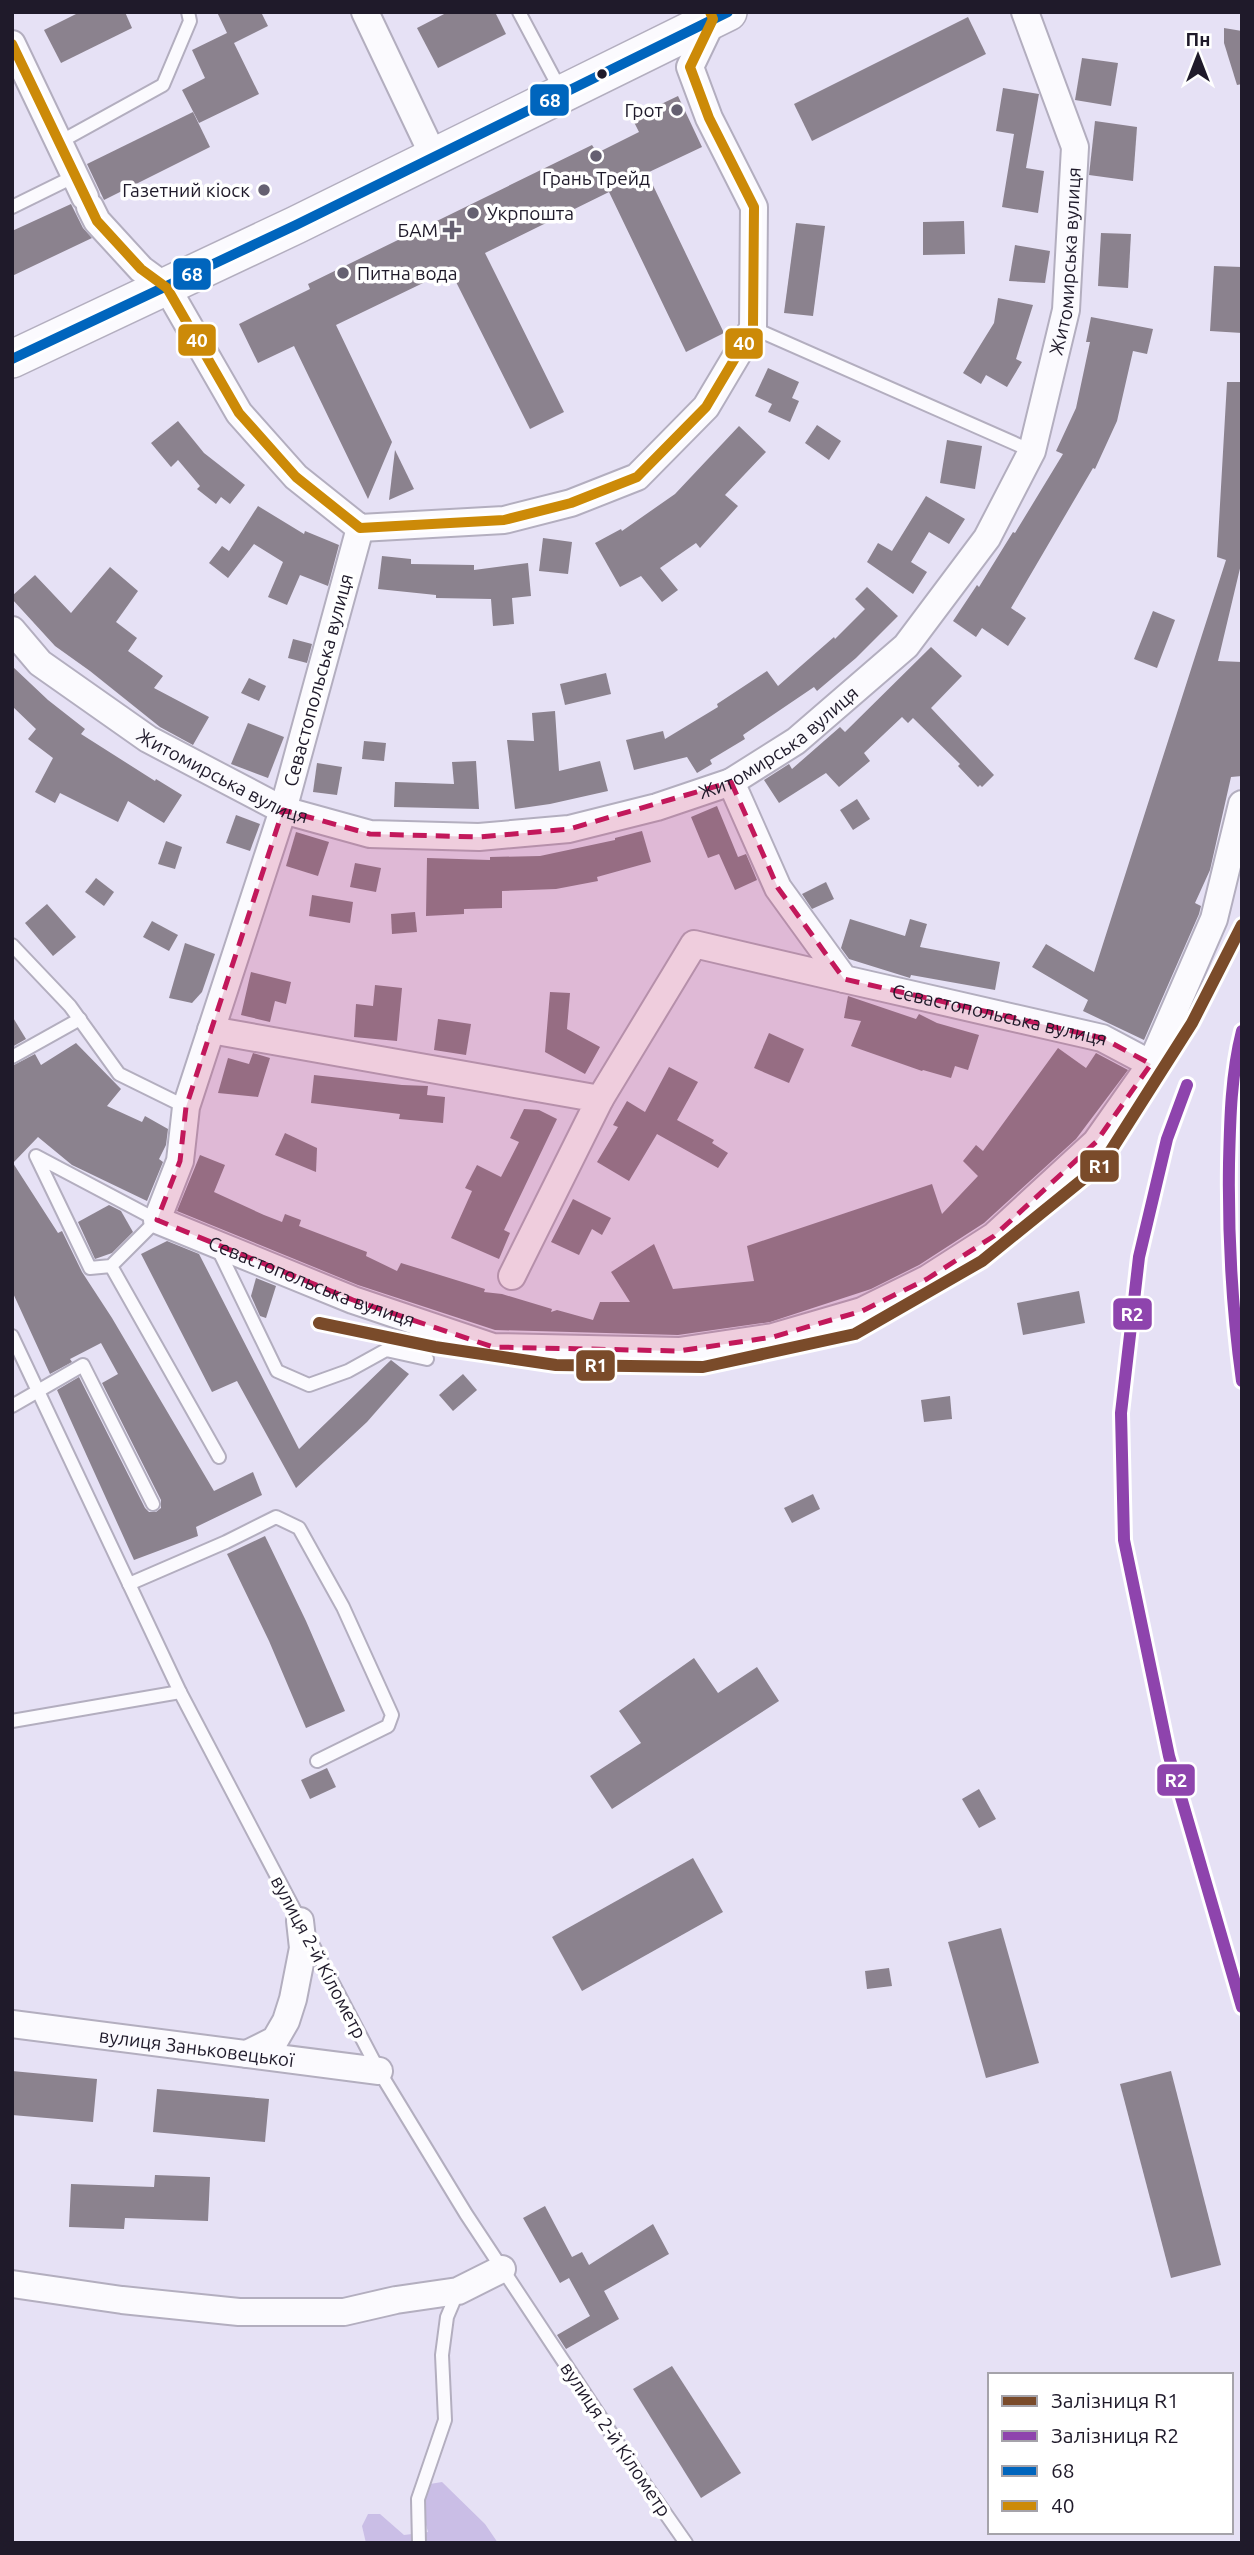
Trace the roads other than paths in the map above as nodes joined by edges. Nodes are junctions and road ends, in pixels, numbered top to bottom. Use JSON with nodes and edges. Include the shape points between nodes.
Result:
{"nodes":[{"id":1,"x":188,"y":12,"type":"edge"},
{"id":2,"x":365,"y":12,"type":"edge"},
{"id":3,"x":519,"y":12,"type":"edge"},
{"id":4,"x":1025,"y":12,"type":"edge"},
{"id":5,"x":717,"y":15,"type":"edge"},
{"id":6,"x":12,"y":44,"type":"edge"},
{"id":7,"x":563,"y":94,"type":"junction"},
{"id":8,"x":58,"y":143,"type":"junction"},
{"id":9,"x":435,"y":157,"type":"junction"},
{"id":10,"x":83,"y":193,"type":"junction"},
{"id":11,"x":12,"y":207,"type":"edge"},
{"id":12,"x":167,"y":288,"type":"junction"},
{"id":13,"x":753,"y":328,"type":"junction"},
{"id":14,"x":12,"y":359,"type":"edge"},
{"id":15,"x":1032,"y":451,"type":"junction"},
{"id":16,"x":360,"y":528,"type":"junction"},
{"id":17,"x":12,"y":630,"type":"edge"},
{"id":18,"x":731,"y":782,"type":"junction"},
{"id":19,"x":1242,"y":804,"type":"edge"},
{"id":20,"x":283,"y":810,"type":"junction"},
{"id":21,"x":12,"y":945,"type":"edge"},
{"id":22,"x":844,"y":979,"type":"junction"},
{"id":23,"x":80,"y":1020,"type":"junction"},
{"id":24,"x":211,"y":1030,"type":"junction"},
{"id":25,"x":12,"y":1057,"type":"edge"},
{"id":26,"x":1151,"y":1065,"type":"junction"},
{"id":27,"x":600,"y":1098,"type":"junction"},
{"id":28,"x":186,"y":1107,"type":"junction"},
{"id":29,"x":157,"y":1220,"type":"junction"},
{"id":30,"x":215,"y":1244,"type":"junction"},
{"id":31,"x":110,"y":1266,"type":"junction"},
{"id":32,"x":512,"y":1276,"type":"dead end"},
{"id":33,"x":12,"y":1336,"type":"edge"},
{"id":34,"x":427,"y":1359,"type":"dead end"},
{"id":35,"x":38,"y":1390,"type":"junction"},
{"id":36,"x":12,"y":1406,"type":"edge"},
{"id":37,"x":219,"y":1457,"type":"dead end"},
{"id":38,"x":153,"y":1504,"type":"dead end"},
{"id":39,"x":129,"y":1584,"type":"junction"},
{"id":40,"x":180,"y":1692,"type":"junction"},
{"id":41,"x":12,"y":1721,"type":"edge"},
{"id":42,"x":317,"y":1761,"type":"dead end"},
{"id":43,"x":300,"y":1922,"type":"junction"},
{"id":44,"x":12,"y":2024,"type":"edge"},
{"id":45,"x":247,"y":2054,"type":"junction"},
{"id":46,"x":379,"y":2071,"type":"junction"},
{"id":47,"x":502,"y":2269,"type":"junction"},
{"id":48,"x":12,"y":2284,"type":"edge"},
{"id":49,"x":458,"y":2291,"type":"junction"},
{"id":50,"x":419,"y":2543,"type":"edge"},
{"id":51,"x":686,"y":2543,"type":"edge"}],
"edges":[{"from":1,"to":8,"type":"lane","via":[[190,21],[163,85]]},
{"from":2,"to":9,"type":"street"},
{"from":3,"to":7,"type":"lane"},
{"from":4,"to":15,"type":"street","name":"Житомирська вулиця","via":[[1075,147],[1066,310]]},
{"from":5,"to":7,"type":"main road"},
{"from":5,"to":13,"type":"street","via":[[690,67],[709,118],[754,207]]},
{"from":6,"to":8,"type":"street"},
{"from":7,"to":9,"type":"main road"},
{"from":8,"to":10,"type":"street"},
{"from":9,"to":12,"type":"main road"},
{"from":10,"to":11,"type":"lane"},
{"from":10,"to":12,"type":"street","via":[[97,221],[141,269]]},
{"from":12,"to":14,"type":"main road"},
{"from":12,"to":16,"type":"street","via":[[239,413],[296,477]]},
{"from":13,"to":15,"type":"lane"},
{"from":13,"to":16,"type":"street","via":[[706,407],[637,477],[571,503],[504,520]]},
{"from":15,"to":18,"type":"street","name":"Житомирська вулиця","via":[[987,538],[906,646],[796,741]]},
{"from":16,"to":20,"type":"street","name":"Севастопольська вулиця"},
{"from":17,"to":20,"type":"street","name":"Житомирська вулиця","via":[[40,663],[148,739]]},
{"from":18,"to":20,"type":"street","name":"Житомирська вулиця","via":[[569,829],[479,837],[370,834]]},
{"from":18,"to":22,"type":"street","via":[[778,888]]},
{"from":19,"to":26,"type":"street","name":"Севастопольська вулиця","via":[[1214,919]]},
{"from":20,"to":24,"type":"street","name":"Севастопольська вулиця"},
{"from":21,"to":23,"type":"lane"},
{"from":22,"to":26,"type":"street","name":"Севастопольська вулиця","via":[[1102,1038]]},
{"from":22,"to":27,"type":"street","name":"Севастопольська вулиця","via":[[694,944]]},
{"from":23,"to":25,"type":"lane"},
{"from":23,"to":28,"type":"lane","via":[[118,1074]]},
{"from":24,"to":27,"type":"street"},
{"from":24,"to":28,"type":"street","name":"Севастопольська вулиця"},
{"from":26,"to":30,"type":"street","name":"Севастопольська вулиця","via":[[1096,1142],[994,1236],[927,1279],[862,1311],[773,1337],[679,1351],[492,1347],[353,1300]]},
{"from":27,"to":32,"type":"street","name":"Севастопольська вулиця"},
{"from":28,"to":29,"type":"street","name":"Севастопольська вулиця","via":[[180,1161]]},
{"from":29,"to":30,"type":"street","name":"Севастопольська вулиця"},
{"from":29,"to":31,"type":"lane"},
{"from":29,"to":31,"type":"lane","via":[[36,1156],[90,1268]]},
{"from":30,"to":34,"type":"lane","via":[[277,1371],[309,1385],[386,1350]]},
{"from":31,"to":37,"type":"lane"},
{"from":33,"to":35,"type":"lane","name":"вулиця 2-й Кілометр"},
{"from":35,"to":36,"type":"lane"},
{"from":35,"to":38,"type":"lane","via":[[83,1365]]},
{"from":35,"to":39,"type":"lane","name":"вулиця 2-й Кілометр"},
{"from":39,"to":40,"type":"lane","name":"вулиця 2-й Кілометр"},
{"from":39,"to":42,"type":"lane","via":[[276,1517],[299,1528],[343,1606],[392,1715],[388,1726]]},
{"from":40,"to":41,"type":"lane"},
{"from":40,"to":43,"type":"lane","name":"вулиця 2-й Кілометр"},
{"from":43,"to":45,"type":"street","via":[[303,1948],[286,2021],[275,2040]]},
{"from":43,"to":46,"type":"lane","name":"вулиця 2-й Кілометр"},
{"from":44,"to":45,"type":"street","name":"вулиця Заньковецької"},
{"from":45,"to":46,"type":"street","name":"вулиця Заньковецької"},
{"from":46,"to":47,"type":"lane","name":"вулиця 2-й Кілометр"},
{"from":47,"to":49,"type":"street"},
{"from":47,"to":51,"type":"lane","name":"вулиця 2-й Кілометр"},
{"from":48,"to":49,"type":"street","via":[[239,2312],[344,2312]]},
{"from":49,"to":50,"type":"lane","via":[[447,2317],[442,2355],[445,2420],[418,2499]]}]}
